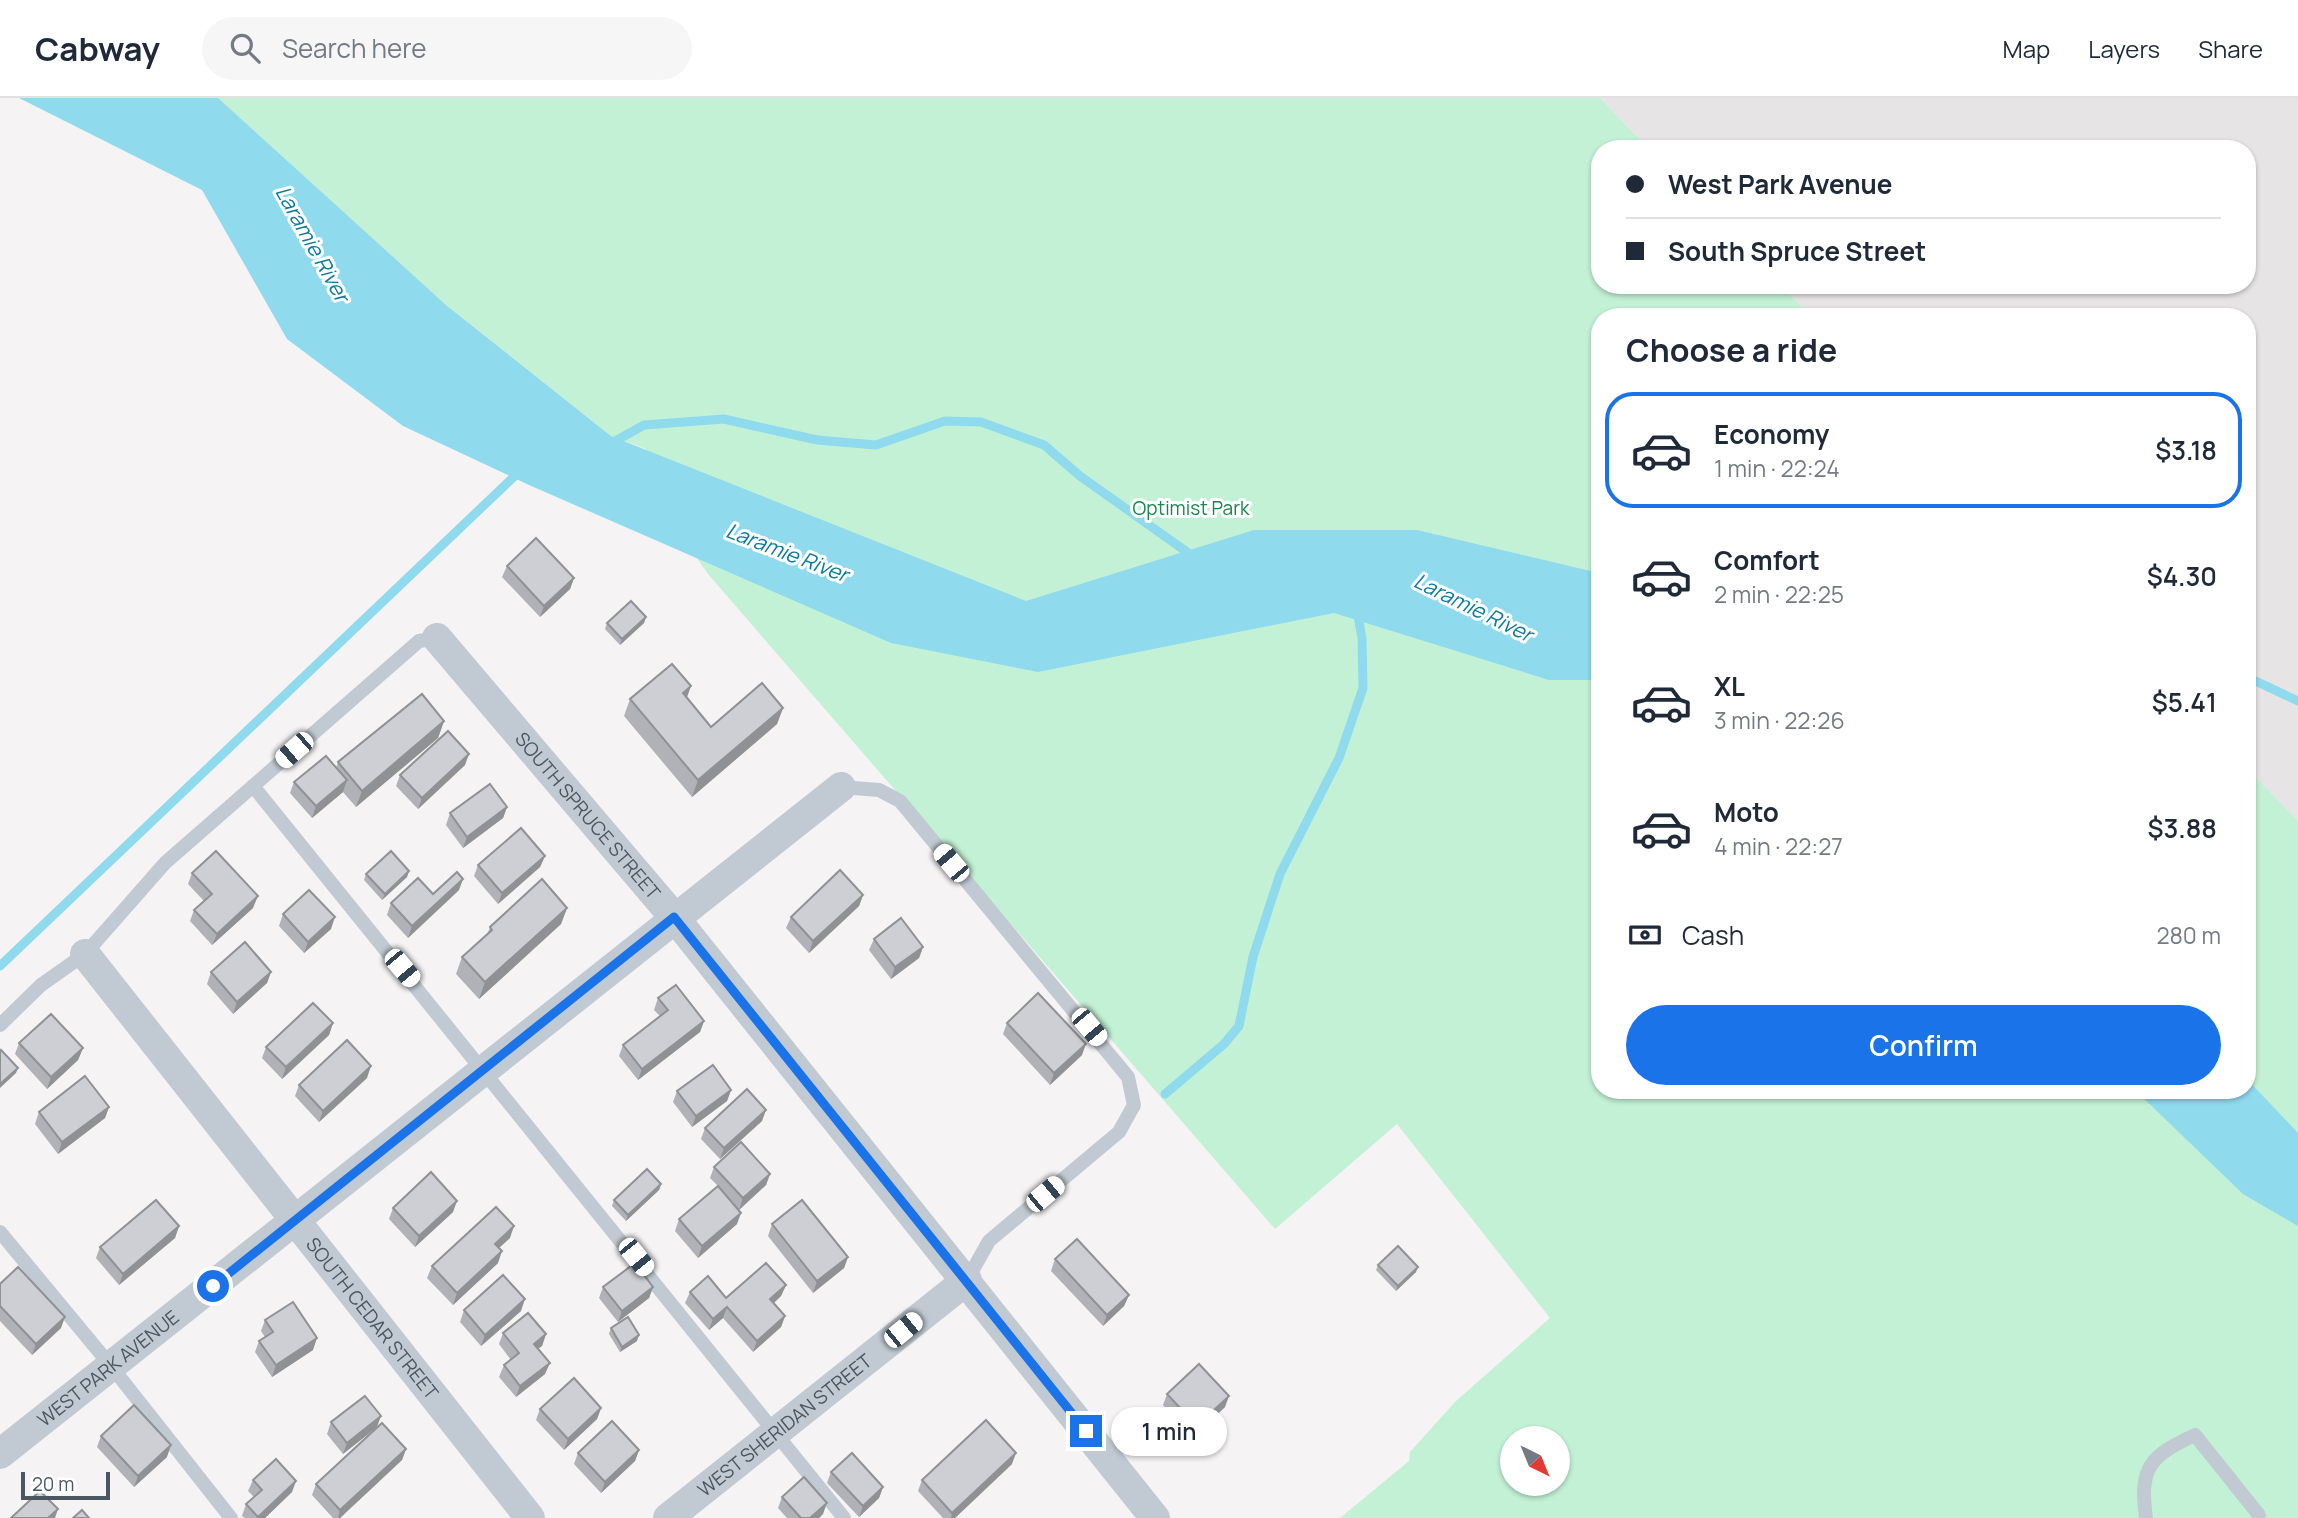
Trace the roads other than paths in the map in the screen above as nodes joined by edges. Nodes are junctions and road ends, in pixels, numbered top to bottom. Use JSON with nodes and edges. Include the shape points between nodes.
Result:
{"nodes":[{"id":1,"x":437,"y":638,"type":"joint"},
{"id":2,"x":253,"y":786,"type":"junction"},
{"id":3,"x":841,"y":787,"type":"joint"},
{"id":4,"x":674,"y":917,"type":"junction"},
{"id":5,"x":85,"y":954,"type":"junction"},
{"id":6,"x":0,"y":1025,"type":"edge"},
{"id":7,"x":484,"y":1069,"type":"junction"},
{"id":8,"x":294,"y":1222,"type":"junction"},
{"id":9,"x":0,"y":1232,"type":"edge"},
{"id":10,"x":967,"y":1280,"type":"junction"},
{"id":11,"x":111,"y":1366,"type":"junction"},
{"id":12,"x":776,"y":1432,"type":"junction"},
{"id":13,"x":0,"y":1454,"type":"edge"},
{"id":14,"x":231,"y":1518,"type":"edge"},
{"id":15,"x":530,"y":1518,"type":"edge"},
{"id":16,"x":668,"y":1518,"type":"edge"},
{"id":17,"x":844,"y":1518,"type":"edge"},
{"id":18,"x":1155,"y":1518,"type":"edge"},
{"id":19,"x":2146,"y":1518,"type":"edge"},
{"id":20,"x":2258,"y":1518,"type":"edge"}],
"edges":[{"from":1,"to":2,"type":"lane","via":[[418,641]]},
{"from":1,"to":4,"type":"street","name":"SOUTH SPRUCE STREET"},
{"from":2,"to":5,"type":"lane","via":[[165,863]]},
{"from":2,"to":7,"type":"lane"},
{"from":3,"to":4,"type":"street","name":"WEST PARK AVENUE"},
{"from":3,"to":10,"type":"lane","via":[[879,790],[900,801],[1128,1077],[1134,1105],[1118,1132],[989,1241]]},
{"from":4,"to":7,"type":"street","name":"WEST PARK AVENUE"},
{"from":4,"to":10,"type":"street","name":"SOUTH SPRUCE STREET"},
{"from":5,"to":6,"type":"lane","via":[[41,985]]},
{"from":5,"to":8,"type":"street","name":"SOUTH CEDAR STREET"},
{"from":7,"to":8,"type":"street","name":"WEST PARK AVENUE"},
{"from":7,"to":12,"type":"lane"},
{"from":8,"to":11,"type":"street","name":"WEST PARK AVENUE"},
{"from":8,"to":15,"type":"street","name":"SOUTH CEDAR STREET"},
{"from":9,"to":11,"type":"lane"},
{"from":10,"to":12,"type":"street","name":"WEST SHERIDAN STREET"},
{"from":10,"to":18,"type":"street","name":"SOUTH SPRUCE STREET"},
{"from":11,"to":13,"type":"street","name":"WEST PARK AVENUE"},
{"from":11,"to":14,"type":"lane"},
{"from":12,"to":16,"type":"street","name":"WEST SHERIDAN STREET"},
{"from":12,"to":17,"type":"lane"},
{"from":19,"to":20,"type":"lane","via":[[2144,1480],[2155,1457],[2195,1435]]}]}
